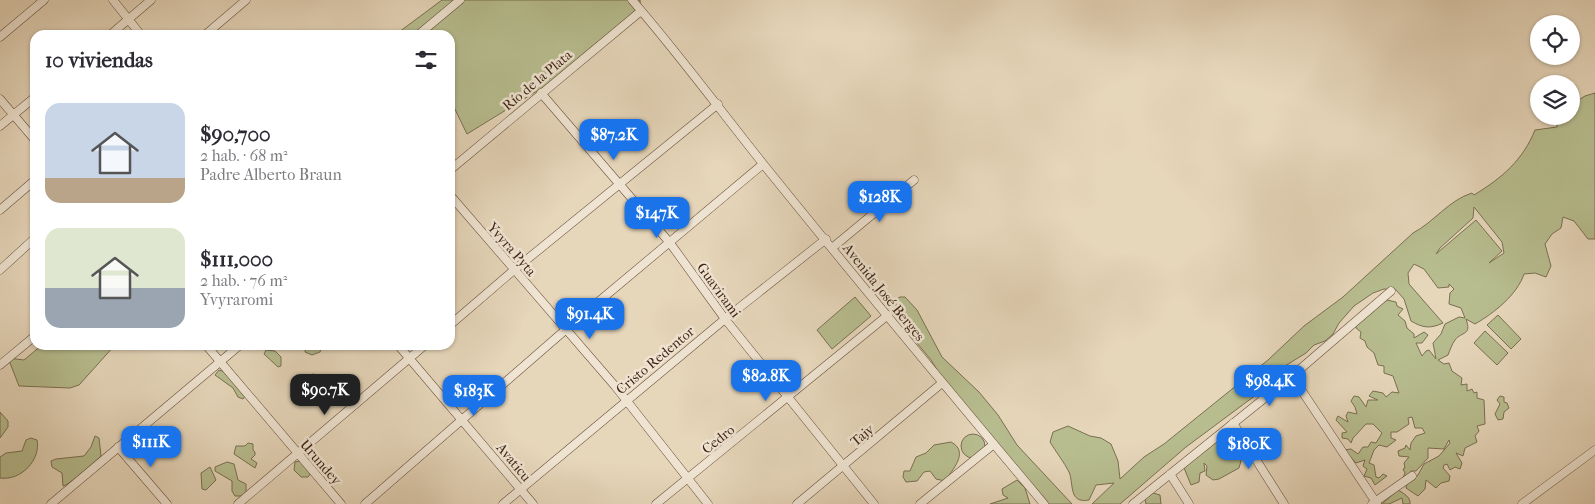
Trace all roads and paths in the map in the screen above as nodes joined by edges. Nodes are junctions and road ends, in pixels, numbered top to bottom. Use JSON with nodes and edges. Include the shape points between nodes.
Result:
{"nodes":[{"id":1,"x":44,"y":0,"type":"edge"},
{"id":2,"x":113,"y":0,"type":"edge"},
{"id":3,"x":151,"y":0,"type":"edge"},
{"id":4,"x":246,"y":0,"type":"edge"},
{"id":5,"x":460,"y":0,"type":"edge"},
{"id":6,"x":632,"y":0,"type":"edge"},
{"id":7,"x":641,"y":11,"type":"junction"},
{"id":8,"x":129,"y":19,"type":"junction"},
{"id":9,"x":116,"y":30,"type":"edge"},
{"id":10,"x":137,"y":30,"type":"edge"},
{"id":11,"x":211,"y":30,"type":"edge"},
{"id":12,"x":424,"y":30,"type":"edge"},
{"id":13,"x":0,"y":38,"type":"edge"},
{"id":14,"x":541,"y":93,"type":"junction"},
{"id":15,"x":0,"y":99,"type":"edge"},
{"id":16,"x":30,"y":101,"type":"edge"},
{"id":17,"x":718,"y":104,"type":"junction"},
{"id":18,"x":13,"y":115,"type":"junction"},
{"id":19,"x":0,"y":126,"type":"edge"},
{"id":20,"x":30,"y":134,"type":"edge"},
{"id":21,"x":764,"y":164,"type":"junction"},
{"id":22,"x":455,"y":166,"type":"edge"},
{"id":23,"x":914,"y":180,"type":"dead end"},
{"id":24,"x":30,"y":184,"type":"edge"},
{"id":25,"x":620,"y":184,"type":"junction"},
{"id":26,"x":455,"y":201,"type":"edge"},
{"id":27,"x":0,"y":210,"type":"edge"},
{"id":28,"x":826,"y":239,"type":"junction"},
{"id":29,"x":30,"y":243,"type":"edge"},
{"id":30,"x":670,"y":244,"type":"junction"},
{"id":31,"x":832,"y":248,"type":"junction"},
{"id":32,"x":0,"y":270,"type":"edge"},
{"id":33,"x":514,"y":270,"type":"junction"},
{"id":34,"x":1391,"y":291,"type":"dead end"},
{"id":35,"x":888,"y":315,"type":"junction"},
{"id":36,"x":725,"y":319,"type":"junction"},
{"id":37,"x":455,"y":321,"type":"edge"},
{"id":38,"x":566,"y":330,"type":"junction"},
{"id":39,"x":30,"y":340,"type":"edge"},
{"id":40,"x":210,"y":350,"type":"edge"},
{"id":41,"x":234,"y":350,"type":"edge"},
{"id":42,"x":402,"y":350,"type":"edge"},
{"id":43,"x":419,"y":350,"type":"edge"},
{"id":44,"x":409,"y":358,"type":"junction"},
{"id":45,"x":220,"y":363,"type":"junction"},
{"id":46,"x":0,"y":365,"type":"edge"},
{"id":47,"x":1292,"y":376,"type":"junction"},
{"id":48,"x":942,"y":383,"type":"junction"},
{"id":49,"x":788,"y":399,"type":"junction"},
{"id":50,"x":626,"y":401,"type":"junction"},
{"id":51,"x":462,"y":420,"type":"junction"},
{"id":52,"x":1233,"y":424,"type":"junction"},
{"id":53,"x":994,"y":444,"type":"junction"},
{"id":54,"x":118,"y":447,"type":"junction"},
{"id":55,"x":1595,"y":450,"type":"edge"},
{"id":56,"x":298,"y":454,"type":"junction"},
{"id":57,"x":844,"y":467,"type":"junction"},
{"id":58,"x":1170,"y":474,"type":"junction"},
{"id":59,"x":1412,"y":476,"type":"dead end"},
{"id":60,"x":688,"y":479,"type":"junction"},
{"id":61,"x":520,"y":489,"type":"junction"},
{"id":62,"x":1374,"y":503,"type":"edge"},
{"id":63,"x":51,"y":504,"type":"edge"},
{"id":64,"x":166,"y":504,"type":"edge"},
{"id":65,"x":238,"y":504,"type":"edge"},
{"id":66,"x":341,"y":504,"type":"edge"},
{"id":67,"x":365,"y":504,"type":"edge"},
{"id":68,"x":503,"y":504,"type":"edge"},
{"id":69,"x":533,"y":504,"type":"edge"},
{"id":70,"x":656,"y":504,"type":"edge"},
{"id":71,"x":708,"y":504,"type":"edge"},
{"id":72,"x":797,"y":504,"type":"edge"},
{"id":73,"x":874,"y":504,"type":"edge"},
{"id":74,"x":920,"y":504,"type":"edge"},
{"id":75,"x":1044,"y":504,"type":"edge"},
{"id":76,"x":1133,"y":504,"type":"edge"},
{"id":77,"x":1190,"y":504,"type":"edge"},
{"id":78,"x":1284,"y":504,"type":"edge"},
{"id":79,"x":1522,"y":504,"type":"edge"}],
"edges":[{"from":1,"to":13,"type":"street"},
{"from":2,"to":8,"type":"street"},
{"from":3,"to":8,"type":"street"},
{"from":4,"to":11,"type":"street"},
{"from":5,"to":12,"type":"street"},
{"from":6,"to":7,"type":"street","name":"Avenida José Berges"},
{"from":7,"to":14,"type":"street","name":"Río de la Plata"},
{"from":7,"to":17,"type":"street","name":"Avenida José Berges"},
{"from":8,"to":9,"type":"street"},
{"from":8,"to":10,"type":"street"},
{"from":14,"to":22,"type":"street","name":"Río de la Plata"},
{"from":14,"to":25,"type":"street","name":"Guavirami"},
{"from":15,"to":18,"type":"street"},
{"from":16,"to":18,"type":"street"},
{"from":17,"to":21,"type":"street","name":"Avenida José Berges"},
{"from":17,"to":25,"type":"street"},
{"from":18,"to":19,"type":"street"},
{"from":18,"to":20,"type":"street"},
{"from":21,"to":28,"type":"street","name":"Avenida José Berges"},
{"from":21,"to":30,"type":"street"},
{"from":23,"to":31,"type":"street"},
{"from":24,"to":27,"type":"street"},
{"from":25,"to":30,"type":"street","name":"Guavirami"},
{"from":25,"to":33,"type":"street"},
{"from":26,"to":33,"type":"street","name":"Yvyra Pyta"},
{"from":28,"to":31,"type":"street","name":"Avenida José Berges"},
{"from":28,"to":36,"type":"street","name":"Cristo Redentor"},
{"from":29,"to":32,"type":"street"},
{"from":30,"to":36,"type":"street","name":"Guavirami"},
{"from":30,"to":38,"type":"street"},
{"from":31,"to":35,"type":"street","name":"Avenida José Berges"},
{"from":33,"to":37,"type":"street"},
{"from":33,"to":38,"type":"street","name":"Yvyra Pyta"},
{"from":34,"to":47,"type":"street"},
{"from":35,"to":48,"type":"street","name":"Avenida José Berges"},
{"from":35,"to":49,"type":"street","name":"Cedro"},
{"from":36,"to":49,"type":"street","name":"Guavirami"},
{"from":36,"to":50,"type":"street","name":"Cristo Redentor"},
{"from":38,"to":50,"type":"street","name":"Yvyra Pyta"},
{"from":38,"to":51,"type":"street"},
{"from":39,"to":46,"type":"street"},
{"from":40,"to":45,"type":"street","name":"Urundey"},
{"from":41,"to":45,"type":"street"},
{"from":42,"to":44,"type":"street","name":"Avaticu"},
{"from":43,"to":44,"type":"street"},
{"from":44,"to":51,"type":"street","name":"Avaticu"},
{"from":44,"to":56,"type":"street"},
{"from":45,"to":54,"type":"street"},
{"from":45,"to":56,"type":"street","name":"Urundey"},
{"from":47,"to":52,"type":"street"},
{"from":47,"to":62,"type":"street"},
{"from":48,"to":53,"type":"street","name":"Avenida José Berges"},
{"from":48,"to":57,"type":"street","name":"Tajy"},
{"from":49,"to":57,"type":"street","name":"Guavirami"},
{"from":49,"to":60,"type":"street","name":"Cedro"},
{"from":50,"to":60,"type":"street","name":"Yvyra Pyta"},
{"from":50,"to":61,"type":"street","name":"Cristo Redentor"},
{"from":51,"to":61,"type":"street","name":"Avaticu"},
{"from":51,"to":67,"type":"street"},
{"from":52,"to":58,"type":"street"},
{"from":52,"to":78,"type":"street"},
{"from":53,"to":74,"type":"street"},
{"from":53,"to":75,"type":"street","name":"Avenida José Berges"},
{"from":54,"to":63,"type":"street"},
{"from":54,"to":64,"type":"street"},
{"from":55,"to":79,"type":"street"},
{"from":56,"to":65,"type":"street"},
{"from":56,"to":66,"type":"street","name":"Urundey"},
{"from":57,"to":72,"type":"street","name":"Tajy"},
{"from":57,"to":73,"type":"street","name":"Guavirami"},
{"from":58,"to":76,"type":"street"},
{"from":58,"to":77,"type":"street"},
{"from":59,"to":62,"type":"street"},
{"from":60,"to":70,"type":"street","name":"Cedro"},
{"from":60,"to":71,"type":"street","name":"Yvyra Pyta"},
{"from":61,"to":68,"type":"street","name":"Cristo Redentor"},
{"from":61,"to":69,"type":"street","name":"Avaticu"}]}
